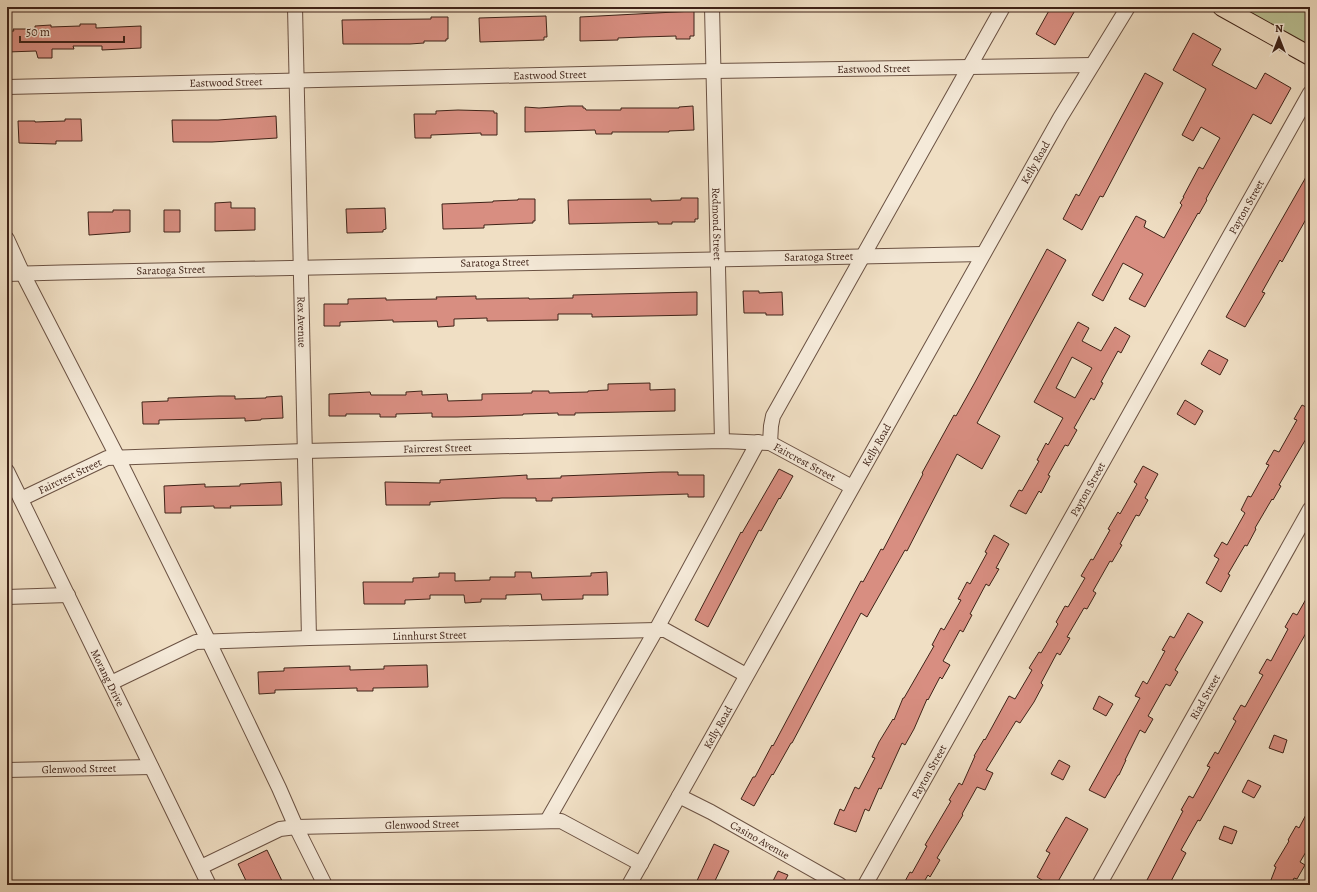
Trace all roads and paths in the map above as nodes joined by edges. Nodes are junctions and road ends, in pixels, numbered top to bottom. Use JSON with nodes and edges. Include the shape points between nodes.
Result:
{"nodes":[{"id":1,"x":295,"y":7,"type":"edge"},
{"id":2,"x":712,"y":7,"type":"edge"},
{"id":3,"x":1003,"y":7,"type":"edge"},
{"id":4,"x":1128,"y":7,"type":"edge"},
{"id":5,"x":1222,"y":7,"type":"edge"},
{"id":6,"x":1310,"y":56,"type":"edge"},
{"id":7,"x":1092,"y":65,"type":"junction"},
{"id":8,"x":969,"y":67,"type":"junction"},
{"id":9,"x":713,"y":71,"type":"junction"},
{"id":10,"x":296,"y":80,"type":"junction"},
{"id":11,"x":7,"y":87,"type":"edge"},
{"id":12,"x":1310,"y":93,"type":"edge"},
{"id":13,"x":7,"y":239,"type":"edge"},
{"id":14,"x":983,"y":254,"type":"junction"},
{"id":15,"x":864,"y":255,"type":"junction"},
{"id":16,"x":718,"y":257,"type":"junction"},
{"id":17,"x":300,"y":266,"type":"junction"},
{"id":18,"x":7,"y":274,"type":"edge"},
{"id":19,"x":23,"y":274,"type":"junction"},
{"id":20,"x":722,"y":441,"type":"junction"},
{"id":21,"x":764,"y":442,"type":"junction"},
{"id":22,"x":305,"y":451,"type":"junction"},
{"id":23,"x":118,"y":458,"type":"junction"},
{"id":24,"x":7,"y":471,"type":"edge"},
{"id":25,"x":852,"y":487,"type":"junction"},
{"id":26,"x":21,"y":499,"type":"junction"},
{"id":27,"x":1310,"y":509,"type":"edge"},
{"id":28,"x":68,"y":595,"type":"junction"},
{"id":29,"x":7,"y":597,"type":"edge"},
{"id":30,"x":656,"y":630,"type":"junction"},
{"id":31,"x":309,"y":638,"type":"junction"},
{"id":32,"x":209,"y":642,"type":"junction"},
{"id":33,"x":746,"y":675,"type":"junction"},
{"id":34,"x":111,"y":683,"type":"junction"},
{"id":35,"x":151,"y":767,"type":"junction"},
{"id":36,"x":7,"y":770,"type":"edge"},
{"id":37,"x":679,"y":796,"type":"junction"},
{"id":38,"x":547,"y":821,"type":"junction"},
{"id":39,"x":296,"y":827,"type":"junction"},
{"id":40,"x":641,"y":864,"type":"junction"},
{"id":41,"x":201,"y":867,"type":"junction"},
{"id":42,"x":209,"y":885,"type":"edge"},
{"id":43,"x":325,"y":885,"type":"edge"},
{"id":44,"x":629,"y":885,"type":"edge"},
{"id":45,"x":840,"y":885,"type":"edge"},
{"id":46,"x":865,"y":885,"type":"edge"},
{"id":47,"x":1099,"y":885,"type":"edge"}],
"edges":[{"from":1,"to":10,"type":"street","name":"Rex Avenue"},
{"from":2,"to":9,"type":"street","name":"Redmond Street"},
{"from":3,"to":8,"type":"street"},
{"from":4,"to":7,"type":"street","name":"Kelly Road"},
{"from":5,"to":6,"type":"main road"},
{"from":7,"to":8,"type":"street","name":"Eastwood Street"},
{"from":7,"to":14,"type":"street","name":"Kelly Road"},
{"from":8,"to":9,"type":"street","name":"Eastwood Street"},
{"from":8,"to":15,"type":"street"},
{"from":9,"to":10,"type":"street","name":"Eastwood Street"},
{"from":9,"to":16,"type":"street","name":"Redmond Street"},
{"from":10,"to":11,"type":"street","name":"Eastwood Street"},
{"from":10,"to":17,"type":"street","name":"Rex Avenue"},
{"from":12,"to":46,"type":"street","name":"Payton Street"},
{"from":13,"to":19,"type":"street"},
{"from":14,"to":15,"type":"street","name":"Saratoga Street"},
{"from":14,"to":25,"type":"street","name":"Kelly Road"},
{"from":15,"to":16,"type":"street","name":"Saratoga Street"},
{"from":15,"to":21,"type":"street","via":[[773,416]]},
{"from":16,"to":17,"type":"street","name":"Saratoga Street"},
{"from":16,"to":20,"type":"street","name":"Redmond Street"},
{"from":17,"to":19,"type":"street","name":"Saratoga Street"},
{"from":17,"to":22,"type":"street","name":"Rex Avenue"},
{"from":18,"to":19,"type":"street","name":"Saratoga Street"},
{"from":19,"to":23,"type":"street"},
{"from":20,"to":21,"type":"street","name":"Faircrest Street"},
{"from":20,"to":22,"type":"street","name":"Faircrest Street"},
{"from":21,"to":25,"type":"street","name":"Faircrest Street"},
{"from":21,"to":30,"type":"street"},
{"from":22,"to":23,"type":"street","name":"Faircrest Street"},
{"from":22,"to":31,"type":"street","name":"Rex Avenue"},
{"from":23,"to":26,"type":"street","name":"Faircrest Street","via":[[107,458]]},
{"from":23,"to":32,"type":"street"},
{"from":24,"to":26,"type":"street","name":"Morang Drive"},
{"from":25,"to":33,"type":"street","name":"Kelly Road"},
{"from":26,"to":28,"type":"street","name":"Morang Drive"},
{"from":27,"to":47,"type":"street","name":"Riad Street"},
{"from":28,"to":29,"type":"street"},
{"from":28,"to":34,"type":"street","name":"Morang Drive"},
{"from":30,"to":31,"type":"street","name":"Linnhurst Street"},
{"from":30,"to":33,"type":"street","name":"Linnhurst Street","via":[[665,630]]},
{"from":30,"to":38,"type":"street"},
{"from":31,"to":32,"type":"street","name":"Linnhurst Street"},
{"from":32,"to":34,"type":"street","name":"Linnhurst Street","via":[[196,642]]},
{"from":32,"to":39,"type":"street"},
{"from":33,"to":37,"type":"street","name":"Kelly Road"},
{"from":34,"to":35,"type":"street","name":"Morang Drive"},
{"from":35,"to":36,"type":"street","name":"Glenwood Street"},
{"from":35,"to":41,"type":"street","name":"Morang Drive"},
{"from":37,"to":40,"type":"street","name":"Kelly Road"},
{"from":37,"to":45,"type":"street","name":"Casino Avenue"},
{"from":38,"to":39,"type":"street","name":"Glenwood Street"},
{"from":38,"to":40,"type":"street","name":"Glenwood Street","via":[[561,821]]},
{"from":39,"to":41,"type":"street","name":"Glenwood Street","via":[[280,829]]},
{"from":39,"to":43,"type":"street"},
{"from":40,"to":44,"type":"street","name":"Kelly Road"},
{"from":41,"to":42,"type":"street","name":"Morang Drive"}]}
